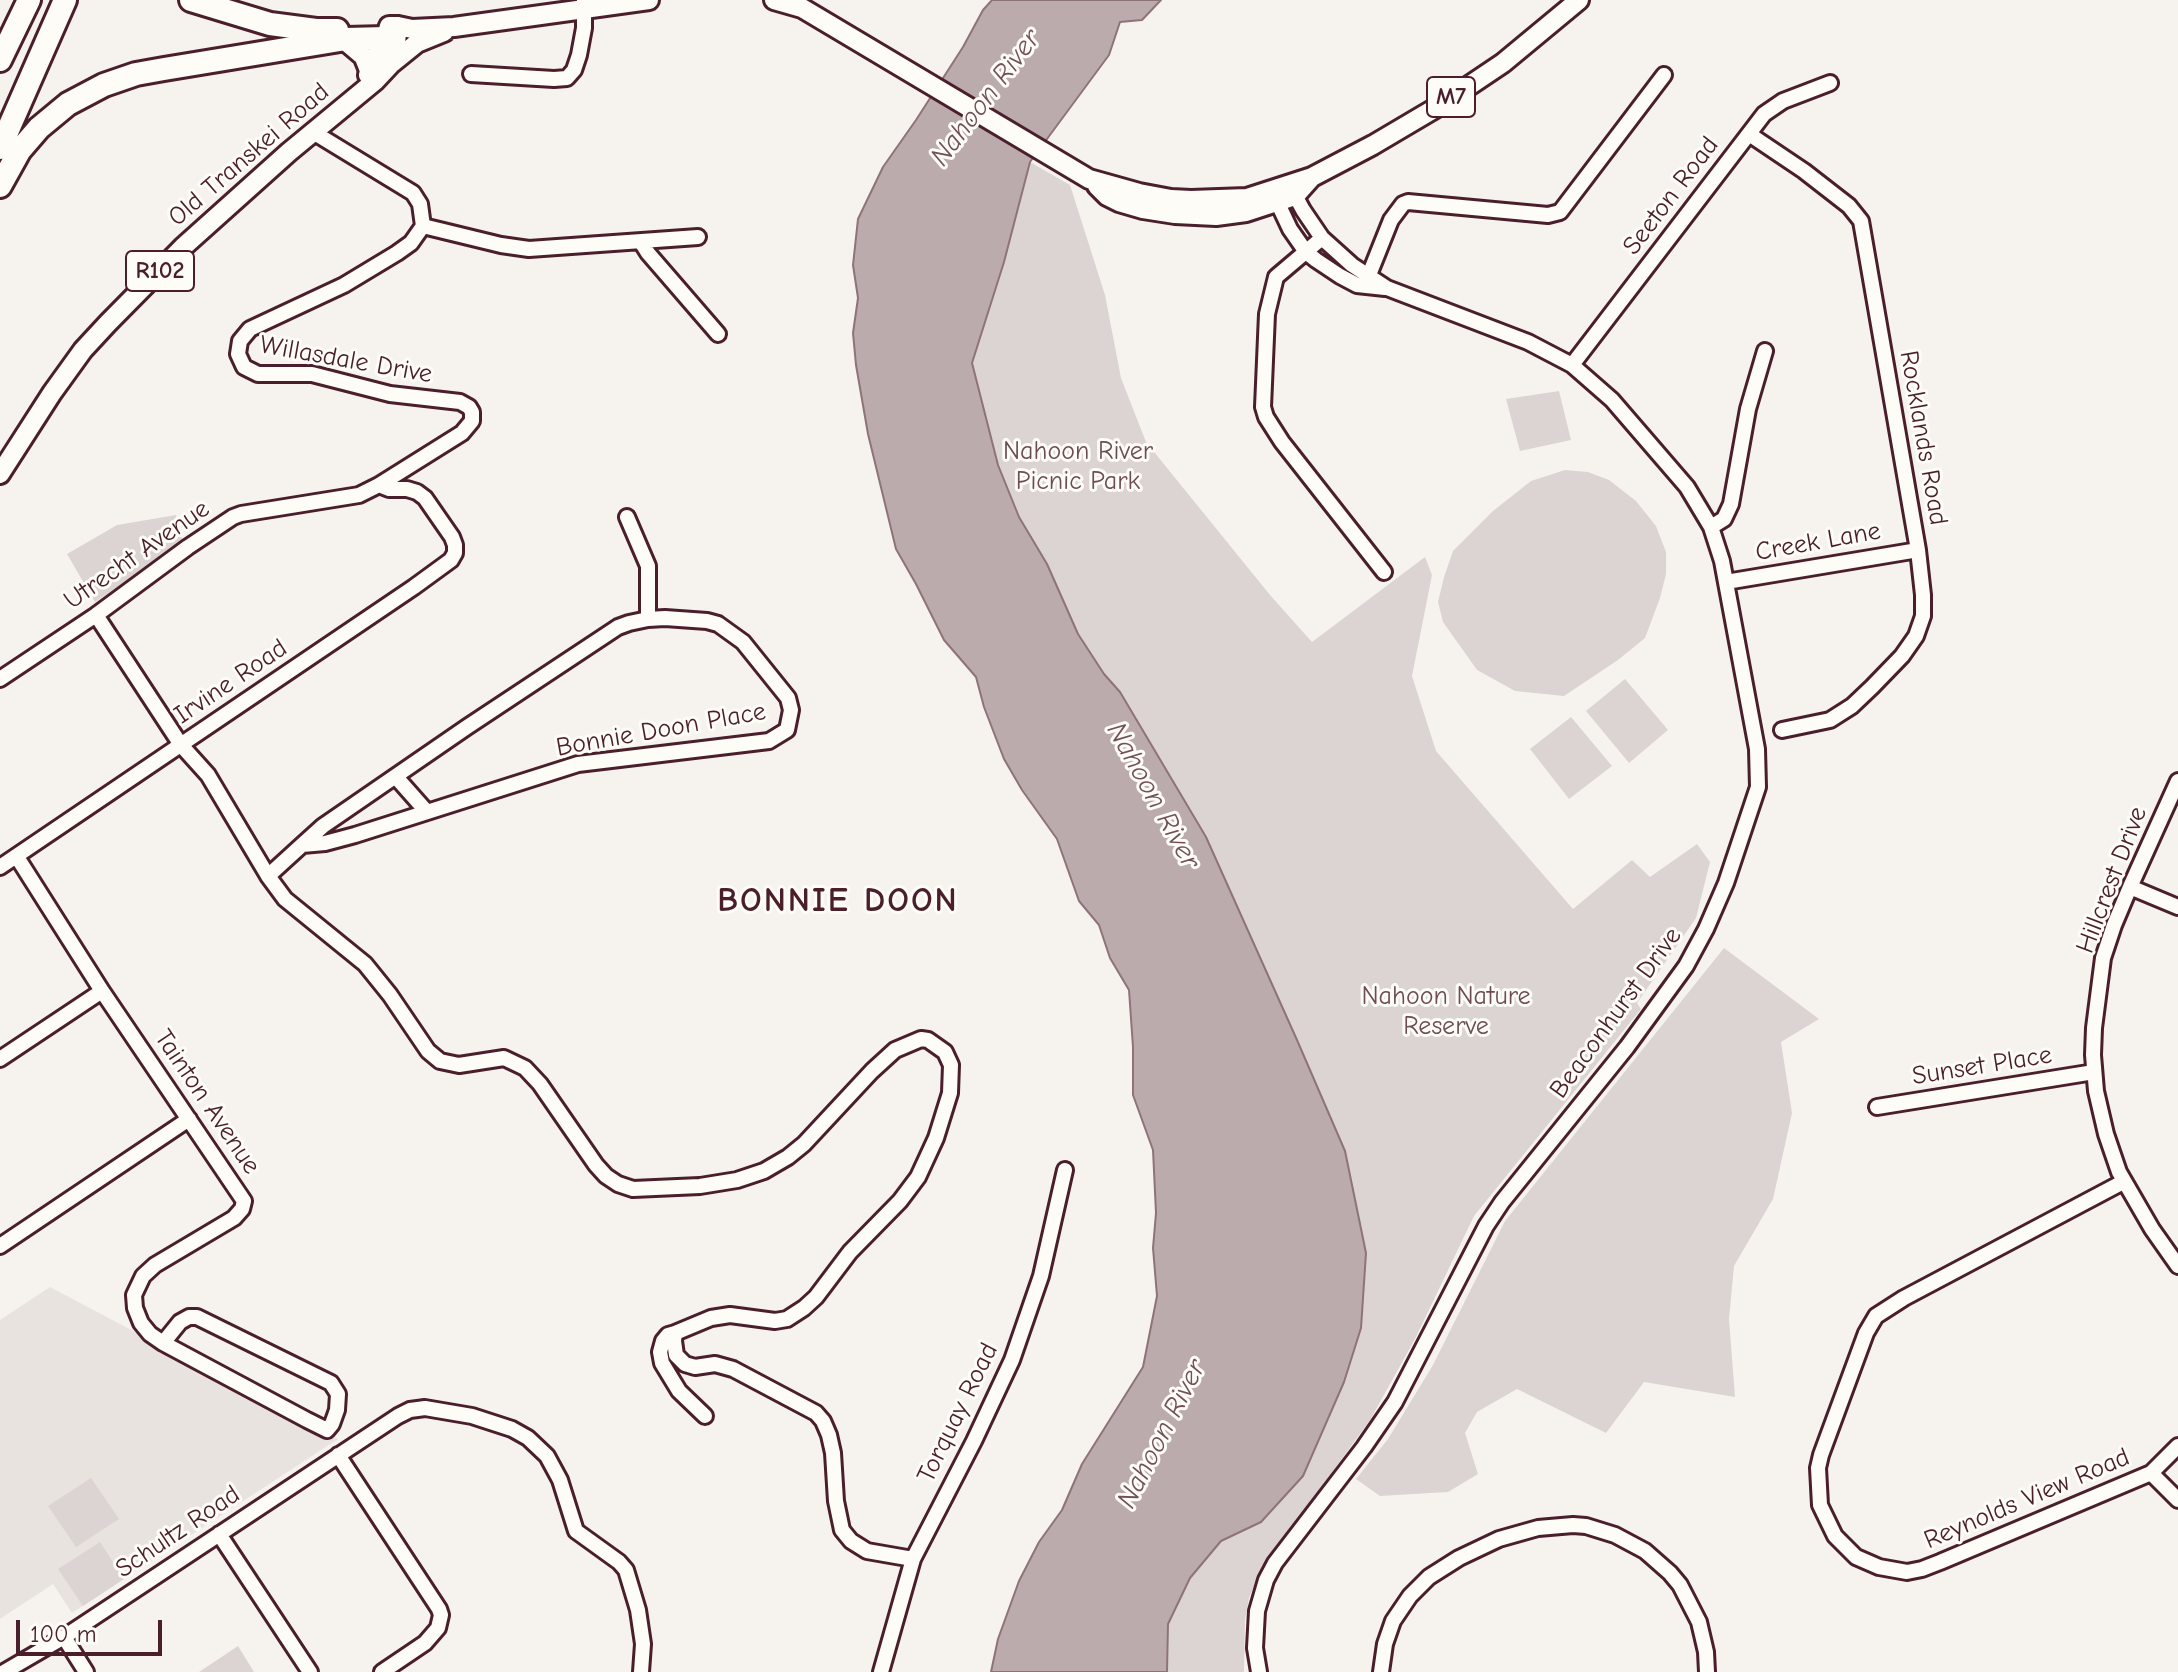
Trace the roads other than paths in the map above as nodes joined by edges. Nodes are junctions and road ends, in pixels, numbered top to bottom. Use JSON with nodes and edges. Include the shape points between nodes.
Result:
{"nodes":[{"id":1,"x":29,"y":0,"type":"edge"},
{"id":2,"x":65,"y":0,"type":"edge"},
{"id":3,"x":191,"y":0,"type":"edge"},
{"id":4,"x":649,"y":0,"type":"edge"},
{"id":5,"x":774,"y":0,"type":"edge"},
{"id":6,"x":1579,"y":0,"type":"edge"},
{"id":7,"x":585,"y":4,"type":"edge"},
{"id":8,"x":803,"y":4,"type":"edge"},
{"id":9,"x":454,"y":27,"type":"junction"},
{"id":10,"x":396,"y":31,"type":"junction"},
{"id":11,"x":346,"y":39,"type":"junction"},
{"id":12,"x":0,"y":60,"type":"edge"},
{"id":13,"x":380,"y":67,"type":"junction"},
{"id":14,"x":471,"y":74,"type":"dead end"},
{"id":15,"x":1664,"y":75,"type":"dead end"},
{"id":16,"x":1830,"y":83,"type":"dead end"},
{"id":17,"x":313,"y":132,"type":"junction"},
{"id":18,"x":1749,"y":134,"type":"junction"},
{"id":19,"x":0,"y":148,"type":"edge"},
{"id":20,"x":0,"y":186,"type":"edge"},
{"id":21,"x":1283,"y":193,"type":"junction"},
{"id":22,"x":423,"y":226,"type":"junction"},
{"id":23,"x":698,"y":237,"type":"dead end"},
{"id":24,"x":1322,"y":238,"type":"junction"},
{"id":25,"x":641,"y":242,"type":"junction"},
{"id":26,"x":1306,"y":252,"type":"junction"},
{"id":27,"x":1369,"y":275,"type":"junction"},
{"id":28,"x":1387,"y":288,"type":"junction"},
{"id":29,"x":718,"y":334,"type":"dead end"},
{"id":30,"x":1765,"y":351,"type":"dead end"},
{"id":31,"x":1572,"y":365,"type":"junction"},
{"id":32,"x":0,"y":474,"type":"edge"},
{"id":33,"x":379,"y":485,"type":"junction"},
{"id":34,"x":627,"y":517,"type":"dead end"},
{"id":35,"x":441,"y":519,"type":"joint"},
{"id":36,"x":1711,"y":527,"type":"junction"},
{"id":37,"x":1918,"y":550,"type":"junction"},
{"id":38,"x":1384,"y":572,"type":"dead end"},
{"id":39,"x":1726,"y":582,"type":"junction"},
{"id":40,"x":96,"y":615,"type":"junction"},
{"id":41,"x":648,"y":619,"type":"junction"},
{"id":42,"x":0,"y":679,"type":"edge"},
{"id":43,"x":1782,"y":730,"type":"dead end"},
{"id":44,"x":181,"y":745,"type":"junction"},
{"id":45,"x":396,"y":777,"type":"junction"},
{"id":46,"x":2178,"y":781,"type":"edge"},
{"id":47,"x":427,"y":812,"type":"junction"},
{"id":48,"x":302,"y":845,"type":"junction"},
{"id":49,"x":17,"y":857,"type":"junction"},
{"id":50,"x":0,"y":867,"type":"edge"},
{"id":51,"x":268,"y":876,"type":"junction"},
{"id":52,"x":2130,"y":887,"type":"junction"},
{"id":53,"x":2178,"y":907,"type":"edge"},
{"id":54,"x":102,"y":991,"type":"junction"},
{"id":55,"x":0,"y":1059,"type":"edge"},
{"id":56,"x":2094,"y":1072,"type":"junction"},
{"id":57,"x":1877,"y":1107,"type":"dead end"},
{"id":58,"x":189,"y":1119,"type":"junction"},
{"id":59,"x":1065,"y":1170,"type":"dead end"},
{"id":60,"x":2123,"y":1182,"type":"junction"},
{"id":61,"x":0,"y":1246,"type":"edge"},
{"id":62,"x":2178,"y":1266,"type":"edge"},
{"id":63,"x":675,"y":1333,"type":"junction"},
{"id":64,"x":163,"y":1343,"type":"junction"},
{"id":65,"x":705,"y":1416,"type":"dead end"},
{"id":66,"x":2178,"y":1446,"type":"edge"},
{"id":67,"x":338,"y":1455,"type":"junction"},
{"id":68,"x":2151,"y":1473,"type":"junction"},
{"id":69,"x":2178,"y":1500,"type":"edge"},
{"id":70,"x":219,"y":1534,"type":"junction"},
{"id":71,"x":913,"y":1559,"type":"junction"},
{"id":72,"x":64,"y":1637,"type":"junction"},
{"id":73,"x":4,"y":1672,"type":"edge"},
{"id":74,"x":86,"y":1672,"type":"edge"},
{"id":75,"x":310,"y":1672,"type":"edge"},
{"id":76,"x":382,"y":1672,"type":"edge"},
{"id":77,"x":641,"y":1672,"type":"edge"},
{"id":78,"x":881,"y":1672,"type":"edge"},
{"id":79,"x":1259,"y":1672,"type":"edge"},
{"id":80,"x":1381,"y":1672,"type":"edge"},
{"id":81,"x":1707,"y":1672,"type":"edge"}],
"edges":[{"from":1,"to":12,"type":"highway"},
{"from":2,"to":19,"type":"highway"},
{"from":3,"to":10,"type":"highway","via":[[289,27]]},
{"from":4,"to":7,"type":"main road"},
{"from":5,"to":8,"type":"main road"},
{"from":6,"to":21,"type":"main road","number":"M7","via":[[1503,63],[1439,106]]},
{"from":7,"to":9,"type":"main road"},
{"from":7,"to":14,"type":"street","via":[[579,55],[567,78]]},
{"from":8,"to":21,"type":"main road","via":[[825,23],[1089,179],[1171,199]]},
{"from":9,"to":10,"type":"main road"},
{"from":9,"to":13,"type":"main road"},
{"from":10,"to":11,"type":"highway"},
{"from":10,"to":13,"type":"main road","name":"Old Transkei Road","number":"R102"},
{"from":11,"to":13,"type":"highway"},
{"from":11,"to":20,"type":"highway","via":[[136,74],[96,89],[39,128]]},
{"from":13,"to":17,"type":"main road","name":"Old Transkei Road","number":"R102"},
{"from":15,"to":27,"type":"street","via":[[1560,212],[1403,204]]},
{"from":16,"to":18,"type":"street","name":"Seeton Road","via":[[1783,101]]},
{"from":17,"to":22,"type":"street","via":[[413,193]]},
{"from":17,"to":32,"type":"main road","name":"Old Transkei Road","number":"R102","via":[[183,247],[83,350]]},
{"from":18,"to":31,"type":"street","name":"Seeton Road"},
{"from":18,"to":37,"type":"street","name":"Rocklands Road","via":[[1804,171],[1861,221]]},
{"from":21,"to":24,"type":"street","name":"Beaconhurst Drive"},
{"from":21,"to":26,"type":"street","name":"Beaconhurst Drive","via":[[1290,229]]},
{"from":22,"to":25,"type":"street","via":[[529,249]]},
{"from":22,"to":33,"type":"street","name":"Willasdale Drive","via":[[397,253],[255,327],[239,346],[241,362],[253,373],[312,374],[469,407],[472,421],[462,433]]},
{"from":23,"to":25,"type":"street"},
{"from":24,"to":26,"type":"street"},
{"from":24,"to":27,"type":"street","name":"Beaconhurst Drive"},
{"from":25,"to":29,"type":"street"},
{"from":26,"to":28,"type":"street","name":"Beaconhurst Drive","via":[[1357,285]]},
{"from":26,"to":38,"type":"street","via":[[1276,277],[1267,314],[1263,407],[1282,442]]},
{"from":27,"to":28,"type":"street","name":"Beaconhurst Drive"},
{"from":28,"to":31,"type":"street","name":"Beaconhurst Drive","via":[[1528,342]]},
{"from":30,"to":36,"type":"street","via":[[1748,409],[1731,504],[1724,519]]},
{"from":31,"to":36,"type":"street","name":"Beaconhurst Drive","via":[[1650,442]]},
{"from":33,"to":35,"type":"street","name":"Utrecht Avenue","via":[[417,492]]},
{"from":33,"to":40,"type":"street","name":"Utrecht Avenue","via":[[359,495],[233,517]]},
{"from":34,"to":41,"type":"street","via":[[648,566]]},
{"from":35,"to":44,"type":"street","name":"Irvine Road","via":[[455,545],[451,560]]},
{"from":36,"to":39,"type":"street","name":"Beaconhurst Drive"},
{"from":37,"to":39,"type":"street","name":"Creek Lane"},
{"from":37,"to":43,"type":"street","name":"Rocklands Road","via":[[1923,610],[1910,646],[1841,714]]},
{"from":39,"to":79,"type":"street","name":"Beaconhurst Drive","via":[[1757,749],[1758,787],[1721,895],[1686,966],[1502,1202],[1395,1402],[1275,1563],[1257,1611]]},
{"from":40,"to":42,"type":"street","name":"Utrecht Avenue"},
{"from":40,"to":44,"type":"street"},
{"from":41,"to":45,"type":"street","name":"Bonnie Doon Place","via":[[618,627]]},
{"from":41,"to":47,"type":"street","name":"Bonnie Doon Place","via":[[707,621],[734,634],[788,698],[787,730],[755,744],[578,764]]},
{"from":44,"to":49,"type":"street","name":"Irvine Road"},
{"from":44,"to":51,"type":"street","via":[[208,775]]},
{"from":45,"to":47,"type":"street"},
{"from":45,"to":48,"type":"street","name":"Bonnie Doon Place"},
{"from":46,"to":52,"type":"street","name":"Hillcrest Drive"},
{"from":47,"to":48,"type":"street","name":"Bonnie Doon Place"},
{"from":48,"to":51,"type":"street","name":"Bonnie Doon Place"},
{"from":49,"to":50,"type":"street","name":"Irvine Road"},
{"from":49,"to":54,"type":"street","name":"Tainton Avenue"},
{"from":51,"to":63,"type":"street","via":[[285,899],[365,964],[428,1051],[459,1065],[497,1058],[520,1063],[601,1172],[633,1189],[716,1184],[764,1171],[804,1144],[895,1050],[921,1039],[945,1052],[951,1065],[950,1093],[918,1177],[816,1297],[787,1319],[730,1315]]},
{"from":52,"to":53,"type":"street"},
{"from":52,"to":56,"type":"street","name":"Hillcrest Drive","via":[[2103,958]]},
{"from":54,"to":55,"type":"street"},
{"from":54,"to":58,"type":"street","name":"Tainton Avenue"},
{"from":56,"to":57,"type":"street","name":"Sunset Place"},
{"from":56,"to":60,"type":"street","name":"Hillcrest Drive","via":[[2106,1134]]},
{"from":58,"to":61,"type":"street"},
{"from":58,"to":64,"type":"street","name":"Tainton Avenue","via":[[244,1203],[234,1218],[155,1265],[138,1283],[138,1317]]},
{"from":59,"to":71,"type":"street","name":"Torquay Road","via":[[1041,1276],[1012,1360]]},
{"from":60,"to":62,"type":"street","name":"Hillcrest Drive"},
{"from":60,"to":68,"type":"street","name":"Reynolds View Road","via":[[1876,1316],[1821,1455],[1820,1505],[1845,1547],[1868,1563],[1907,1572]]},
{"from":63,"to":65,"type":"street","via":[[663,1341],[662,1363],[679,1391]]},
{"from":63,"to":71,"type":"street","via":[[675,1351],[685,1364],[722,1365],[816,1413],[829,1435],[842,1530],[867,1551]]},
{"from":64,"to":64,"type":"street","name":"Tainton Avenue","via":[[327,1430],[332,1424],[338,1401],[331,1383],[197,1317],[180,1322]]},
{"from":66,"to":68,"type":"street","name":"Reynolds View Road"},
{"from":67,"to":70,"type":"street","name":"Schultz Road"},
{"from":67,"to":76,"type":"street","via":[[441,1615],[432,1636]]},
{"from":67,"to":77,"type":"street","name":"Schultz Road","via":[[416,1409],[472,1416],[512,1429],[538,1445],[554,1465],[576,1531],[626,1570],[638,1610]]},
{"from":68,"to":69,"type":"street"},
{"from":70,"to":72,"type":"street","name":"Schultz Road"},
{"from":70,"to":75,"type":"street"},
{"from":71,"to":78,"type":"street","name":"Torquay Road"},
{"from":72,"to":73,"type":"street","name":"Schultz Road"},
{"from":72,"to":74,"type":"street"},
{"from":80,"to":81,"type":"street","via":[[1393,1621],[1429,1577],[1499,1539],[1573,1525],[1615,1535],[1670,1573],[1699,1622]]}]}
